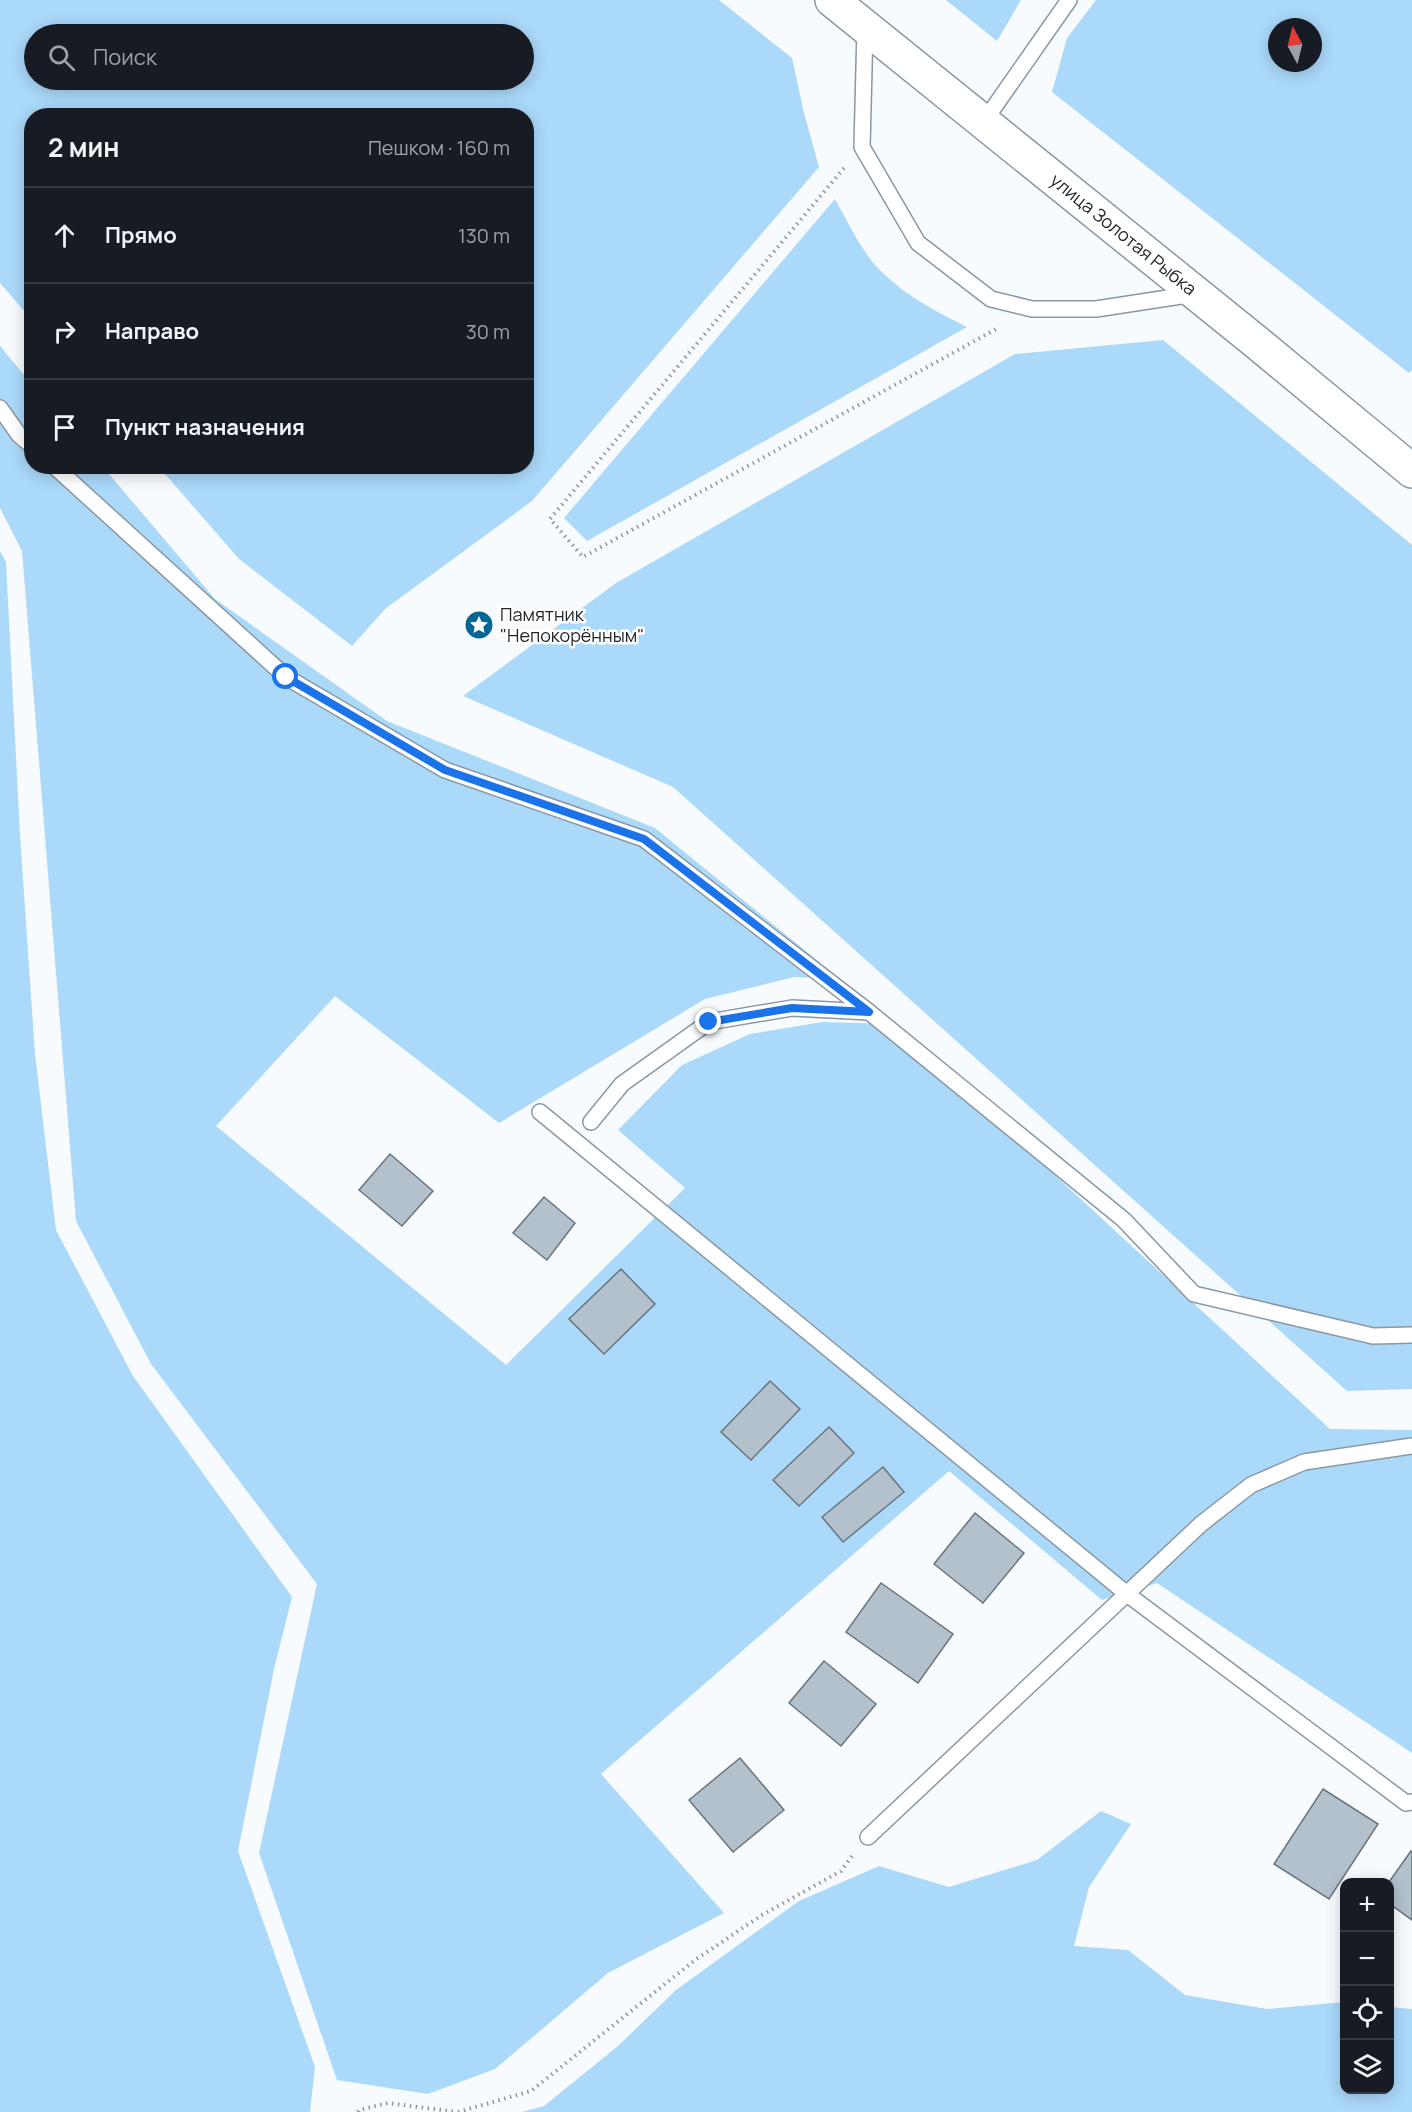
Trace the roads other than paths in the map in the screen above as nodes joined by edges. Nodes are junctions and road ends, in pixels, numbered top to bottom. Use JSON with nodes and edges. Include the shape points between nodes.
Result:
{"nodes":[{"id":1,"x":832,"y":0,"type":"edge"},
{"id":2,"x":1070,"y":0,"type":"edge"},
{"id":3,"x":865,"y":28,"type":"junction"},
{"id":4,"x":983,"y":123,"type":"junction"},
{"id":5,"x":1197,"y":294,"type":"junction"},
{"id":6,"x":0,"y":408,"type":"edge"},
{"id":7,"x":24,"y":439,"type":"edge"},
{"id":8,"x":1412,"y":471,"type":"edge"},
{"id":9,"x":63,"y":474,"type":"edge"},
{"id":10,"x":869,"y":1012,"type":"junction"},
{"id":11,"x":540,"y":1112,"type":"dead end"},
{"id":12,"x":591,"y":1122,"type":"dead end"},
{"id":13,"x":1412,"y":1335,"type":"edge"},
{"id":14,"x":1412,"y":1446,"type":"edge"},
{"id":15,"x":1127,"y":1594,"type":"junction"},
{"id":16,"x":1412,"y":1802,"type":"edge"},
{"id":17,"x":868,"y":1837,"type":"road end"}],
"edges":[{"from":1,"to":3,"type":"highway","name":"улица Золотая Рыбка"},
{"from":2,"to":4,"type":"lane"},
{"from":3,"to":4,"type":"highway","name":"улица Золотая Рыбка"},
{"from":3,"to":5,"type":"lane","via":[[862,147],[918,243],[991,299],[1032,309],[1096,309]]},
{"from":4,"to":5,"type":"highway","name":"улица Золотая Рыбка"},
{"from":5,"to":8,"type":"highway","name":"улица Золотая Рыбка"},
{"from":6,"to":7,"type":"lane"},
{"from":9,"to":10,"type":"lane","via":[[286,677],[445,770],[644,839]]},
{"from":10,"to":12,"type":"lane","via":[[792,1008],[709,1022],[622,1084]]},
{"from":10,"to":13,"type":"lane","via":[[1124,1220],[1194,1294],[1374,1336]]},
{"from":11,"to":15,"type":"lane"},
{"from":14,"to":15,"type":"lane","via":[[1304,1462],[1251,1485],[1201,1524]]},
{"from":15,"to":16,"type":"lane","via":[[1406,1803]]},
{"from":15,"to":17,"type":"lane"}]}
